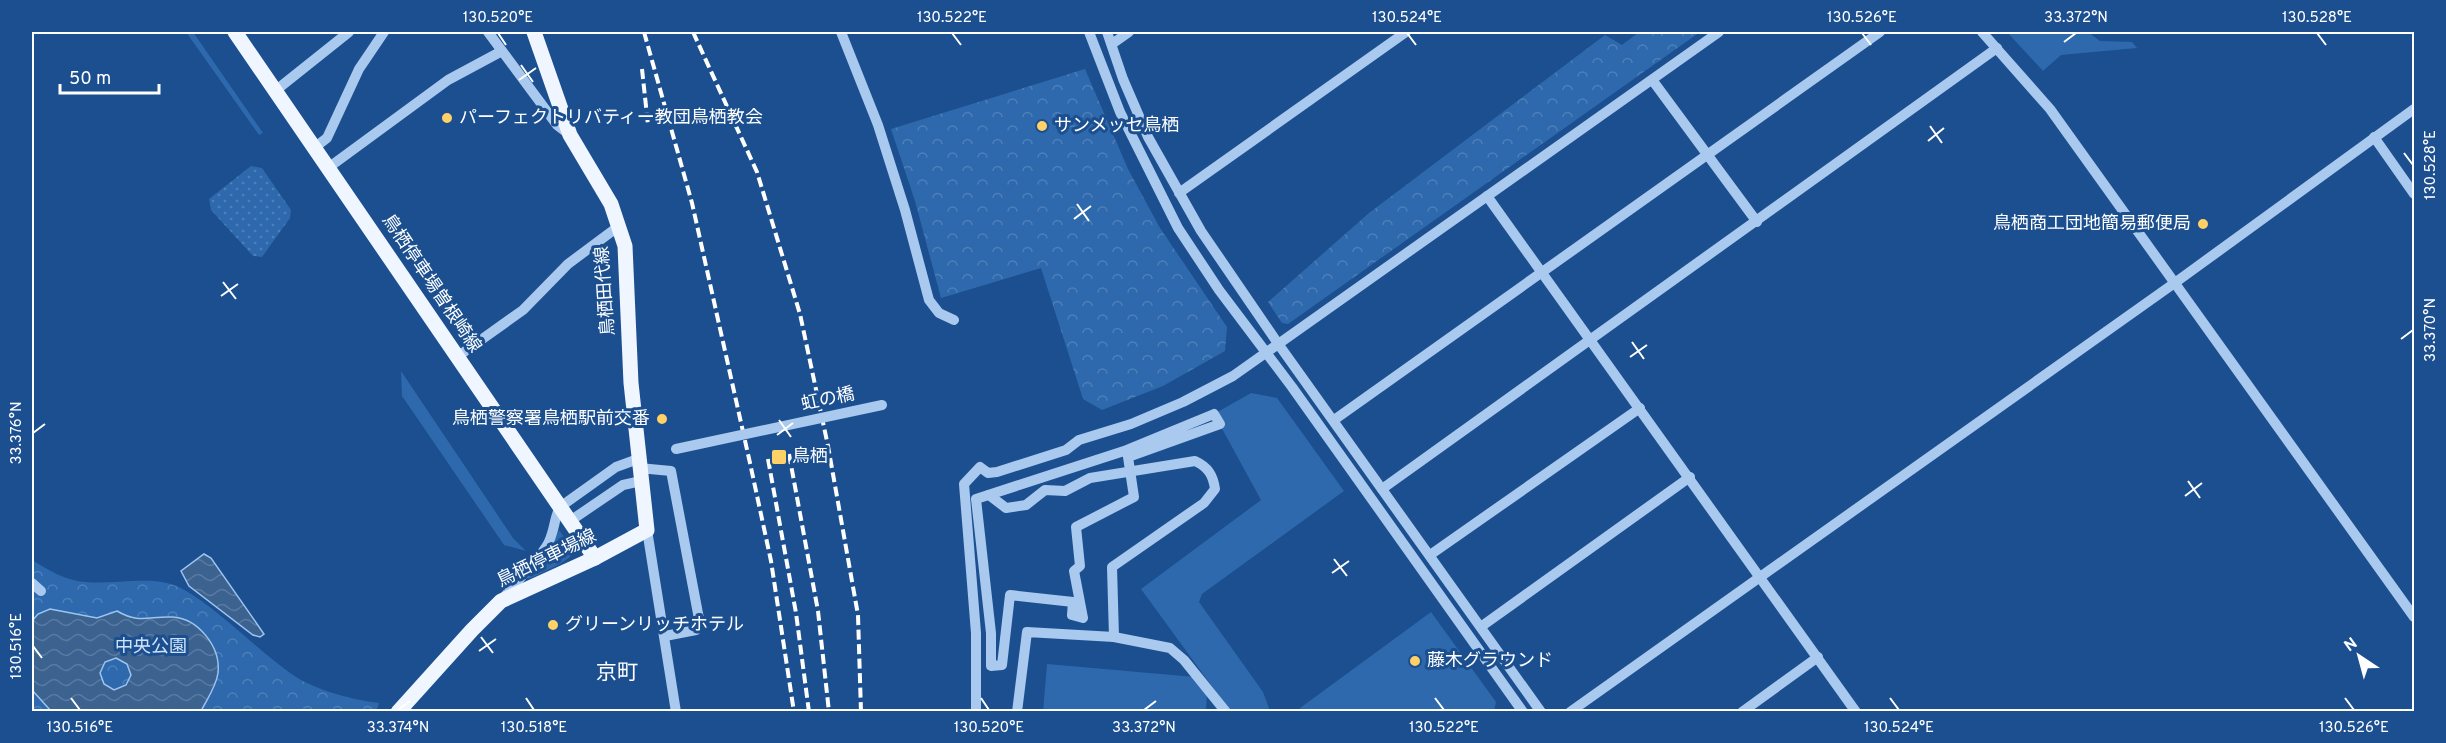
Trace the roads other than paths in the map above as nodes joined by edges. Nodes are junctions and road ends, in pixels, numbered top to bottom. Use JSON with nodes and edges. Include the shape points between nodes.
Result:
{"nodes":[{"id":1,"x":235,"y":32,"type":"edge"},
{"id":2,"x":349,"y":32,"type":"edge"},
{"id":3,"x":384,"y":32,"type":"edge"},
{"id":4,"x":488,"y":32,"type":"edge"},
{"id":5,"x":534,"y":32,"type":"edge"},
{"id":6,"x":841,"y":32,"type":"edge"},
{"id":7,"x":1089,"y":32,"type":"edge"},
{"id":8,"x":1107,"y":32,"type":"edge"},
{"id":9,"x":1129,"y":32,"type":"edge"},
{"id":10,"x":1406,"y":32,"type":"edge"},
{"id":11,"x":1719,"y":32,"type":"edge"},
{"id":12,"x":1880,"y":32,"type":"edge"},
{"id":13,"x":1982,"y":32,"type":"edge"},
{"id":14,"x":1112,"y":44,"type":"junction"},
{"id":15,"x":1997,"y":48,"type":"junction"},
{"id":16,"x":502,"y":51,"type":"junction"},
{"id":17,"x":1653,"y":81,"type":"junction"},
{"id":18,"x":275,"y":91,"type":"junction"},
{"id":19,"x":2415,"y":108,"type":"edge"},
{"id":20,"x":570,"y":135,"type":"junction"},
{"id":21,"x":2374,"y":137,"type":"junction"},
{"id":22,"x":314,"y":148,"type":"junction"},
{"id":23,"x":1707,"y":154,"type":"junction"},
{"id":24,"x":328,"y":168,"type":"junction"},
{"id":25,"x":1179,"y":194,"type":"junction"},
{"id":26,"x":2415,"y":194,"type":"edge"},
{"id":27,"x":1487,"y":196,"type":"junction"},
{"id":28,"x":1757,"y":222,"type":"junction"},
{"id":29,"x":619,"y":226,"type":"junction"},
{"id":30,"x":1542,"y":272,"type":"junction"},
{"id":31,"x":2176,"y":282,"type":"junction"},
{"id":32,"x":954,"y":320,"type":"dead end"},
{"id":33,"x":1592,"y":340,"type":"junction"},
{"id":34,"x":1279,"y":345,"type":"junction"},
{"id":35,"x":1267,"y":353,"type":"junction"},
{"id":36,"x":457,"y":357,"type":"junction"},
{"id":37,"x":882,"y":405,"type":"dead end"},
{"id":38,"x":1640,"y":408,"type":"junction"},
{"id":39,"x":1334,"y":420,"type":"junction"},
{"id":40,"x":676,"y":449,"type":"dead end"},
{"id":41,"x":1107,"y":457,"type":"junction"},
{"id":42,"x":639,"y":469,"type":"junction"},
{"id":43,"x":1131,"y":472,"type":"junction"},
{"id":44,"x":1112,"y":475,"type":"junction"},
{"id":45,"x":1690,"y":477,"type":"junction"},
{"id":46,"x":1382,"y":489,"type":"junction"},
{"id":47,"x":989,"y":495,"type":"junction"},
{"id":48,"x":560,"y":507,"type":"junction"},
{"id":49,"x":570,"y":521,"type":"junction"},
{"id":50,"x":647,"y":530,"type":"junction"},
{"id":51,"x":1430,"y":555,"type":"junction"},
{"id":52,"x":595,"y":558,"type":"junction"},
{"id":53,"x":1761,"y":577,"type":"junction"},
{"id":54,"x":32,"y":583,"type":"edge"},
{"id":55,"x":32,"y":593,"type":"edge"},
{"id":56,"x":501,"y":601,"type":"junction"},
{"id":57,"x":2415,"y":617,"type":"edge"},
{"id":58,"x":1482,"y":626,"type":"junction"},
{"id":59,"x":665,"y":636,"type":"junction"},
{"id":60,"x":1114,"y":637,"type":"junction"},
{"id":61,"x":1818,"y":657,"type":"junction"},
{"id":62,"x":398,"y":711,"type":"edge"},
{"id":63,"x":676,"y":711,"type":"edge"},
{"id":64,"x":976,"y":711,"type":"edge"},
{"id":65,"x":1017,"y":711,"type":"edge"},
{"id":66,"x":1226,"y":711,"type":"edge"},
{"id":67,"x":1523,"y":711,"type":"edge"},
{"id":68,"x":1541,"y":711,"type":"edge"},
{"id":69,"x":1570,"y":711,"type":"edge"},
{"id":70,"x":1742,"y":711,"type":"edge"},
{"id":71,"x":1856,"y":711,"type":"edge"}],
"edges":[{"from":1,"to":18,"type":"main road","name":"鳥栖停車場曽根崎線"},
{"from":2,"to":18,"type":"street"},
{"from":3,"to":22,"type":"street","via":[[359,69],[327,138]]},
{"from":4,"to":16,"type":"street"},
{"from":5,"to":20,"type":"main road","name":"鳥栖田代線"},
{"from":6,"to":32,"type":"street","via":[[878,125],[929,300],[939,313]]},
{"from":7,"to":35,"type":"street","via":[[1120,112],[1178,228]]},
{"from":8,"to":14,"type":"street"},
{"from":9,"to":14,"type":"street"},
{"from":10,"to":25,"type":"street"},
{"from":11,"to":17,"type":"street"},
{"from":12,"to":23,"type":"street"},
{"from":13,"to":15,"type":"street"},
{"from":14,"to":25,"type":"street","via":[[1148,137]]},
{"from":15,"to":28,"type":"street"},
{"from":15,"to":31,"type":"street","via":[[2050,109]]},
{"from":16,"to":20,"type":"street","via":[[556,125]]},
{"from":16,"to":24,"type":"street","via":[[448,80]]},
{"from":17,"to":23,"type":"street"},
{"from":17,"to":27,"type":"street"},
{"from":18,"to":22,"type":"main road","name":"鳥栖停車場曽根崎線"},
{"from":19,"to":21,"type":"street"},
{"from":20,"to":29,"type":"main road","name":"鳥栖田代線","via":[[611,204]]},
{"from":21,"to":26,"type":"street"},
{"from":21,"to":31,"type":"street"},
{"from":22,"to":24,"type":"main road","name":"鳥栖停車場曽根崎線"},
{"from":23,"to":28,"type":"street"},
{"from":23,"to":30,"type":"street"},
{"from":24,"to":36,"type":"main road","name":"鳥栖停車場曽根崎線"},
{"from":25,"to":34,"type":"street"},
{"from":27,"to":30,"type":"street"},
{"from":27,"to":34,"type":"street"},
{"from":28,"to":33,"type":"street"},
{"from":29,"to":36,"type":"street","via":[[568,264],[523,310]]},
{"from":29,"to":42,"type":"main road","name":"鳥栖田代線","via":[[625,246]]},
{"from":30,"to":33,"type":"street"},
{"from":30,"to":39,"type":"street"},
{"from":31,"to":53,"type":"street"},
{"from":31,"to":57,"type":"street"},
{"from":33,"to":38,"type":"street"},
{"from":33,"to":46,"type":"street"},
{"from":34,"to":35,"type":"street"},
{"from":34,"to":39,"type":"street"},
{"from":35,"to":64,"type":"street","via":[[1183,402],[1079,440],[1066,450],[998,472],[988,473],[980,467],[964,484],[976,633]]},
{"from":35,"to":67,"type":"street"},
{"from":36,"to":48,"type":"main road","name":"鳥栖停車場曽根崎線"},
{"from":37,"to":40,"type":"street","name":"虹の橋","bridge":true},
{"from":38,"to":45,"type":"street"},
{"from":38,"to":51,"type":"street"},
{"from":39,"to":46,"type":"street"},
{"from":41,"to":43,"type":"street","via":[[1214,414],[1220,424],[1128,457]]},
{"from":41,"to":44,"type":"street"},
{"from":41,"to":47,"type":"street"},
{"from":42,"to":48,"type":"street","via":[[616,467]]},
{"from":42,"to":49,"type":"street","via":[[623,485]]},
{"from":42,"to":50,"type":"main road","name":"鳥栖田代線"},
{"from":42,"to":59,"type":"street","via":[[671,471],[700,624],[696,630]]},
{"from":43,"to":44,"type":"street"},
{"from":43,"to":47,"type":"street","via":[[1134,497],[1076,527],[1080,566],[1074,571],[1083,618],[1072,615],[1073,602],[1010,595],[1002,665],[991,666],[976,499]]},
{"from":43,"to":60,"type":"street","via":[[1195,461],[1213,476],[1215,489],[1204,502],[1112,567]]},
{"from":44,"to":47,"type":"street","via":[[1090,478],[1065,491],[1045,490],[1026,505],[1006,508]]},
{"from":45,"to":53,"type":"street"},
{"from":45,"to":58,"type":"street"},
{"from":46,"to":51,"type":"street"},
{"from":48,"to":49,"type":"main road","name":"鳥栖停車場曽根崎線"},
{"from":48,"to":56,"type":"street","via":[[546,548]]},
{"from":49,"to":52,"type":"main road","name":"鳥栖停車場曽根崎線"},
{"from":50,"to":52,"type":"main road","name":"鳥栖停車場線"},
{"from":50,"to":59,"type":"street"},
{"from":51,"to":58,"type":"street"},
{"from":52,"to":56,"type":"main road","name":"鳥栖停車場線"},
{"from":53,"to":61,"type":"street"},
{"from":53,"to":69,"type":"street"},
{"from":54,"to":55,"type":"street","via":[[41,591]]},
{"from":56,"to":62,"type":"main road","name":"鳥栖停車場線"},
{"from":58,"to":68,"type":"street"},
{"from":59,"to":63,"type":"street"},
{"from":60,"to":65,"type":"street","via":[[1027,632]]},
{"from":60,"to":66,"type":"street","via":[[1170,648]]},
{"from":61,"to":70,"type":"street"},
{"from":61,"to":71,"type":"street"}]}
